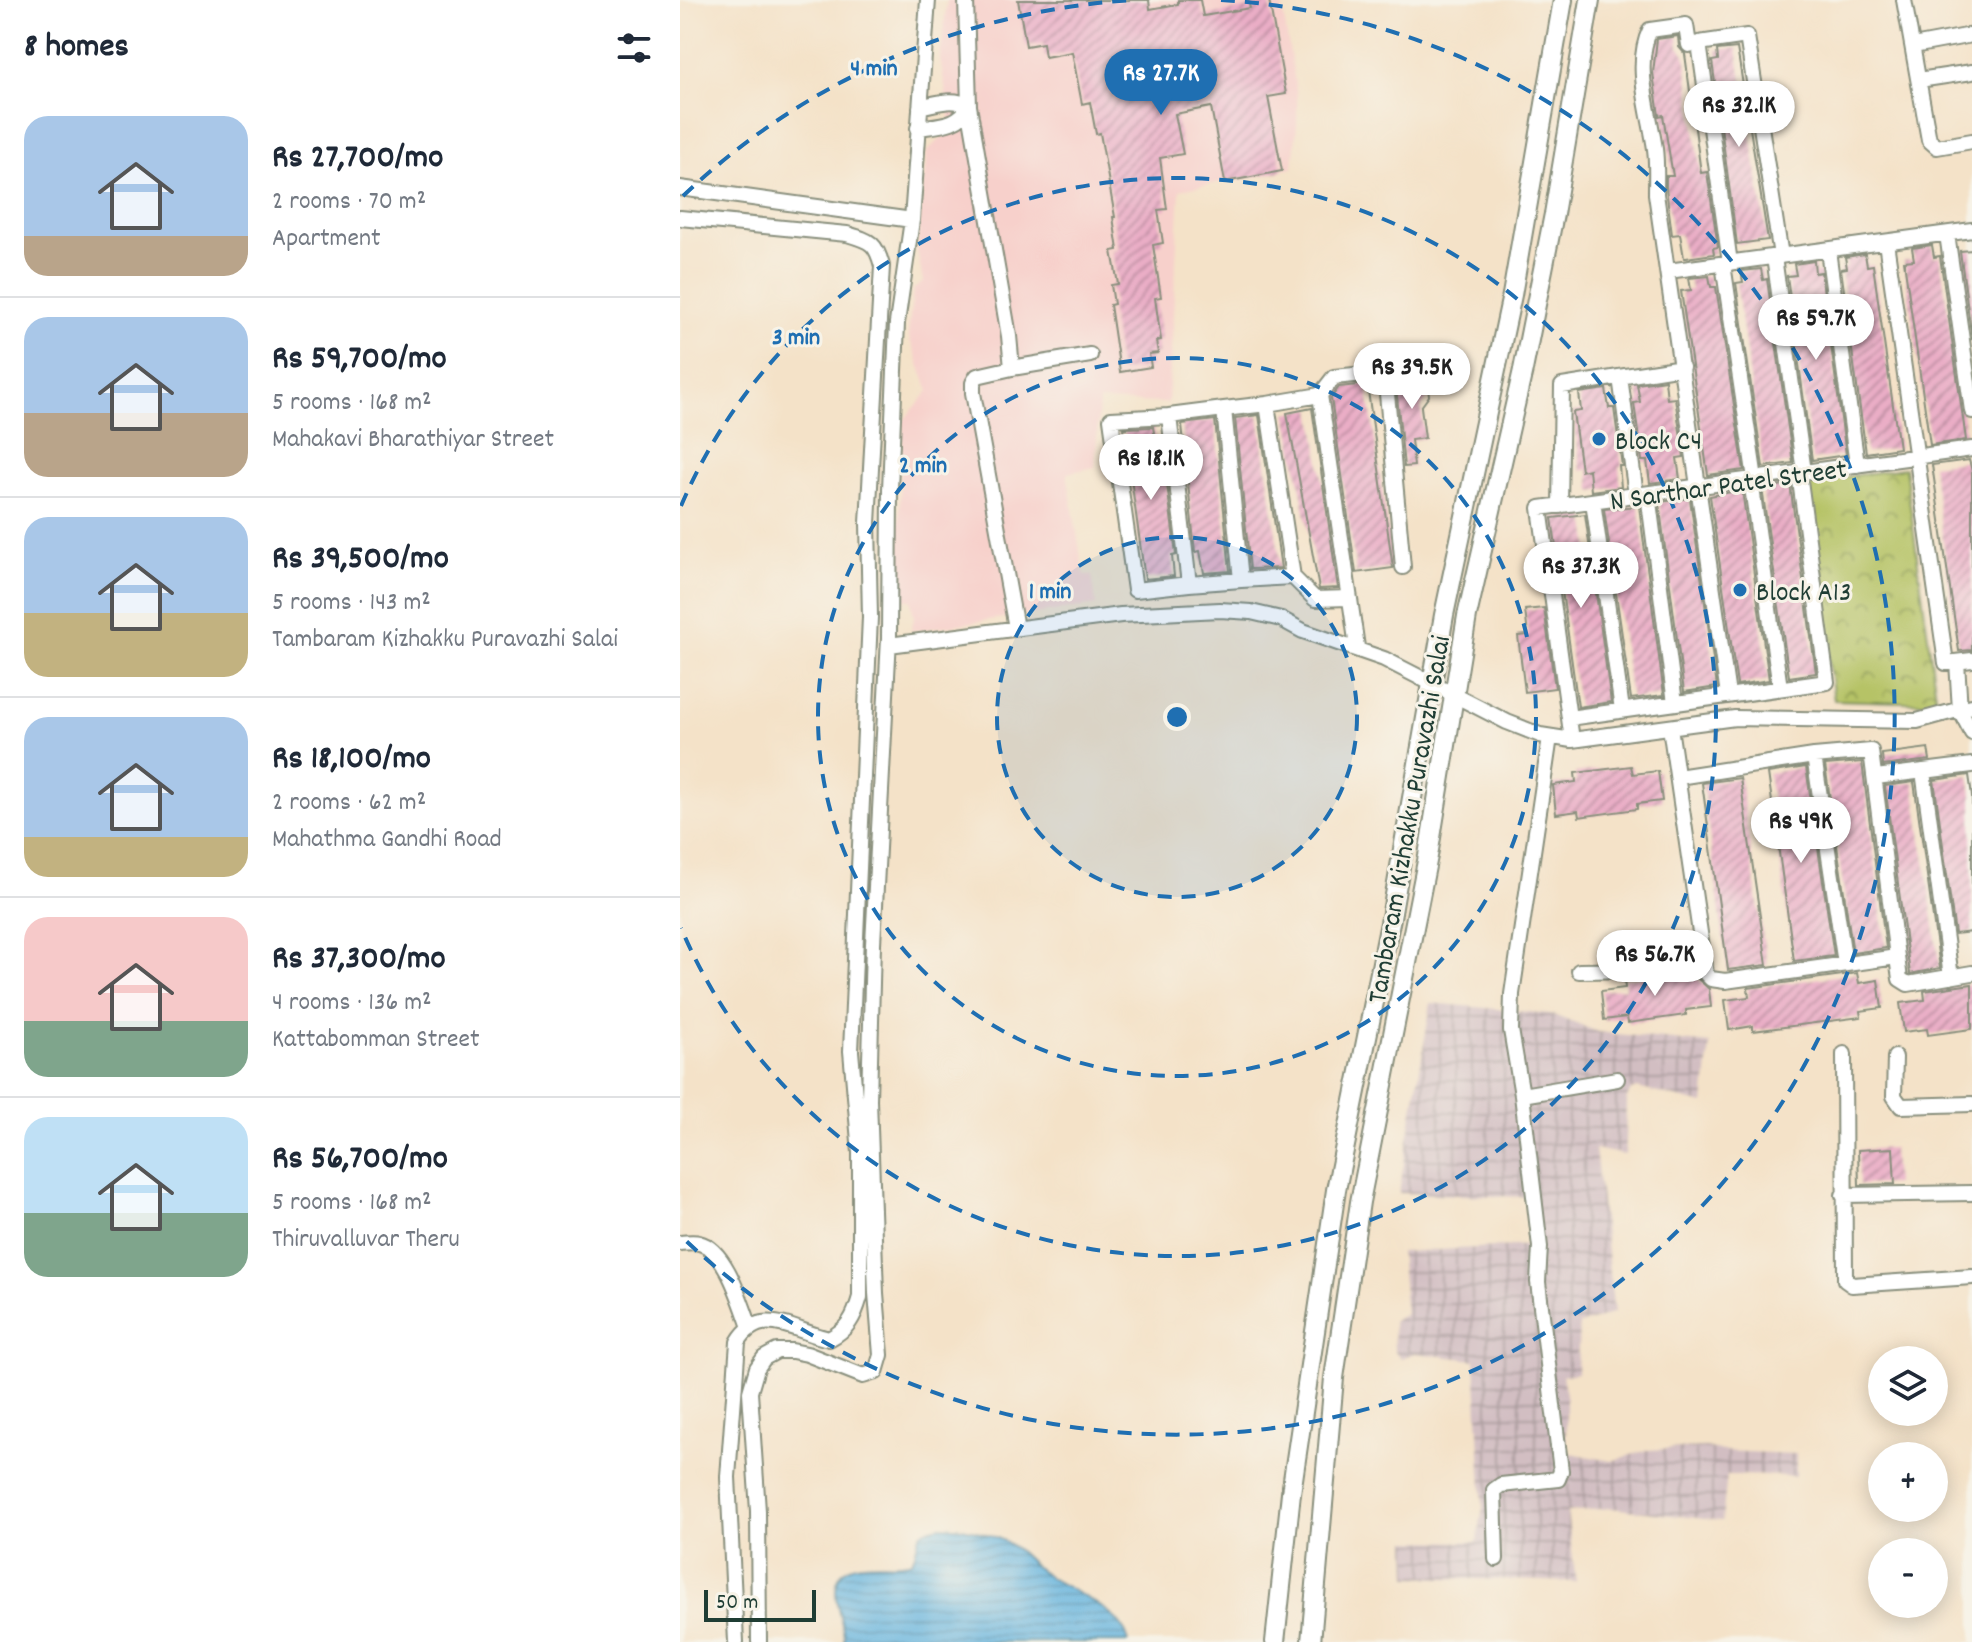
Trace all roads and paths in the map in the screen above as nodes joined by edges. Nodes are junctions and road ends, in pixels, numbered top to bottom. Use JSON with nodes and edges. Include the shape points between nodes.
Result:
{"nodes":[{"id":1,"x":928,"y":0,"type":"edge"},
{"id":2,"x":966,"y":0,"type":"edge"},
{"id":3,"x":1563,"y":0,"type":"edge"},
{"id":4,"x":1590,"y":0,"type":"edge"},
{"id":5,"x":1904,"y":0,"type":"edge"},
{"id":6,"x":1972,"y":35,"type":"edge"},
{"id":7,"x":1699,"y":43,"type":"junction"},
{"id":8,"x":1913,"y":46,"type":"junction"},
{"id":9,"x":1972,"y":72,"type":"edge"},
{"id":10,"x":1919,"y":80,"type":"junction"},
{"id":11,"x":969,"y":106,"type":"junction"},
{"id":12,"x":920,"y":107,"type":"junction"},
{"id":13,"x":918,"y":128,"type":"junction"},
{"id":14,"x":1972,"y":141,"type":"edge"},
{"id":15,"x":680,"y":188,"type":"edge"},
{"id":16,"x":680,"y":218,"type":"edge"},
{"id":17,"x":912,"y":220,"type":"junction"},
{"id":18,"x":1972,"y":230,"type":"edge"},
{"id":19,"x":1947,"y":234,"type":"junction"},
{"id":20,"x":1886,"y":242,"type":"junction"},
{"id":21,"x":1828,"y":250,"type":"junction"},
{"id":22,"x":1778,"y":257,"type":"junction"},
{"id":23,"x":1726,"y":264,"type":"junction"},
{"id":24,"x":1668,"y":271,"type":"junction"},
{"id":25,"x":1090,"y":355,"type":"dead end"},
{"id":26,"x":1682,"y":367,"type":"junction"},
{"id":27,"x":1012,"y":368,"type":"junction"},
{"id":28,"x":1620,"y":377,"type":"junction"},
{"id":29,"x":1320,"y":395,"type":"junction"},
{"id":30,"x":1267,"y":404,"type":"junction"},
{"id":31,"x":1224,"y":409,"type":"junction"},
{"id":32,"x":1972,"y":411,"type":"edge"},
{"id":33,"x":1169,"y":416,"type":"junction"},
{"id":34,"x":1972,"y":449,"type":"edge"},
{"id":35,"x":1916,"y":457,"type":"junction"},
{"id":36,"x":1857,"y":465,"type":"junction"},
{"id":37,"x":1802,"y":473,"type":"junction"},
{"id":38,"x":1753,"y":479,"type":"junction"},
{"id":39,"x":1699,"y":487,"type":"junction"},
{"id":40,"x":1642,"y":494,"type":"junction"},
{"id":41,"x":1593,"y":501,"type":"junction"},
{"id":42,"x":1560,"y":506,"type":"junction"},
{"id":43,"x":1403,"y":567,"type":"dead end"},
{"id":44,"x":1293,"y":577,"type":"junction"},
{"id":45,"x":1241,"y":580,"type":"junction"},
{"id":46,"x":1189,"y":584,"type":"junction"},
{"id":47,"x":1349,"y":598,"type":"junction"},
{"id":48,"x":1016,"y":628,"type":"junction"},
{"id":49,"x":889,"y":645,"type":"junction"},
{"id":50,"x":1357,"y":647,"type":"junction"},
{"id":51,"x":1958,"y":662,"type":"edge"},
{"id":52,"x":1433,"y":683,"type":"junction"},
{"id":53,"x":1780,"y":688,"type":"junction"},
{"id":54,"x":1454,"y":694,"type":"junction"},
{"id":55,"x":1728,"y":695,"type":"junction"},
{"id":56,"x":1675,"y":703,"type":"junction"},
{"id":57,"x":1966,"y":708,"type":"edge"},
{"id":58,"x":1622,"y":710,"type":"junction"},
{"id":59,"x":1569,"y":718,"type":"junction"},
{"id":60,"x":1670,"y":727,"type":"junction"},
{"id":61,"x":1972,"y":733,"type":"edge"},
{"id":62,"x":1550,"y":737,"type":"junction"},
{"id":63,"x":1572,"y":740,"type":"junction"},
{"id":64,"x":1814,"y":756,"type":"junction"},
{"id":65,"x":1972,"y":765,"type":"edge"},
{"id":66,"x":1923,"y":771,"type":"junction"},
{"id":67,"x":1678,"y":777,"type":"junction"},
{"id":68,"x":1876,"y":777,"type":"junction"},
{"id":69,"x":1701,"y":954,"type":"junction"},
{"id":70,"x":1897,"y":957,"type":"junction"},
{"id":71,"x":1845,"y":964,"type":"junction"},
{"id":72,"x":1579,"y":971,"type":"dead end"},
{"id":73,"x":1972,"y":973,"type":"edge"},
{"id":74,"x":1951,"y":977,"type":"junction"},
{"id":75,"x":1844,"y":1054,"type":"dead end"},
{"id":76,"x":1895,"y":1057,"type":"dead end"},
{"id":77,"x":1617,"y":1079,"type":"dead end"},
{"id":78,"x":1522,"y":1095,"type":"junction"},
{"id":79,"x":1972,"y":1104,"type":"edge"},
{"id":80,"x":1972,"y":1193,"type":"edge"},
{"id":81,"x":1843,"y":1195,"type":"junction"},
{"id":82,"x":680,"y":1243,"type":"edge"},
{"id":83,"x":1972,"y":1277,"type":"edge"},
{"id":84,"x":750,"y":1327,"type":"junction"},
{"id":85,"x":1496,"y":1559,"type":"dead end"},
{"id":86,"x":736,"y":1642,"type":"edge"},
{"id":87,"x":759,"y":1642,"type":"edge"},
{"id":88,"x":1275,"y":1642,"type":"edge"},
{"id":89,"x":1311,"y":1642,"type":"edge"}],
"edges":[{"from":1,"to":12,"type":"street"},
{"from":2,"to":11,"type":"street"},
{"from":3,"to":52,"type":"main road","name":"Tambaram Kizhakku Puravazhi Salai","via":[[1512,295]]},
{"from":4,"to":54,"type":"main road","name":"Tambaram Kizhakku Puravazhi Salai","via":[[1537,302]]},
{"from":5,"to":8,"type":"street"},
{"from":6,"to":8,"type":"street"},
{"from":7,"to":22,"type":"street","via":[[1747,36]]},
{"from":7,"to":23,"type":"street"},
{"from":7,"to":24,"type":"street","via":[[1689,45],[1686,25],[1650,30],[1643,51]]},
{"from":8,"to":10,"type":"street"},
{"from":9,"to":10,"type":"street"},
{"from":10,"to":14,"type":"street","via":[[1929,140],[1937,147]]},
{"from":11,"to":12,"type":"street","via":[[951,101]]},
{"from":11,"to":13,"type":"street","via":[[955,121]]},
{"from":11,"to":27,"type":"street"},
{"from":12,"to":13,"type":"street"},
{"from":13,"to":17,"type":"street"},
{"from":15,"to":17,"type":"street"},
{"from":16,"to":84,"type":"street","via":[[847,234],[878,249],[882,266],[851,1051],[860,1153],[860,1297],[854,1318],[829,1339],[769,1321]]},
{"from":17,"to":49,"type":"street","via":[[897,323]]},
{"from":18,"to":19,"type":"street"},
{"from":19,"to":20,"type":"street"},
{"from":19,"to":32,"type":"street"},
{"from":20,"to":21,"type":"street"},
{"from":20,"to":35,"type":"street"},
{"from":21,"to":22,"type":"street"},
{"from":21,"to":36,"type":"street"},
{"from":22,"to":23,"type":"street"},
{"from":22,"to":37,"type":"street"},
{"from":23,"to":24,"type":"street"},
{"from":23,"to":38,"type":"street"},
{"from":24,"to":26,"type":"street"},
{"from":25,"to":27,"type":"street"},
{"from":26,"to":28,"type":"street"},
{"from":26,"to":39,"type":"street"},
{"from":27,"to":48,"type":"street","via":[[977,376],[973,393]]},
{"from":28,"to":40,"type":"street"},
{"from":28,"to":42,"type":"street","via":[[1562,386]]},
{"from":29,"to":30,"type":"street"},
{"from":29,"to":43,"type":"street","via":[[1334,377],[1385,372]]},
{"from":29,"to":47,"type":"street"},
{"from":30,"to":31,"type":"street"},
{"from":30,"to":44,"type":"street"},
{"from":31,"to":33,"type":"street"},
{"from":31,"to":45,"type":"street"},
{"from":33,"to":46,"type":"street"},
{"from":33,"to":46,"type":"street","via":[[1111,419],[1135,590]]},
{"from":34,"to":35,"type":"street","name":"N Sarthar Patel Street"},
{"from":35,"to":36,"type":"street","name":"N Sarthar Patel Street"},
{"from":35,"to":51,"type":"street"},
{"from":36,"to":37,"type":"street","name":"N Sarthar Patel Street"},
{"from":37,"to":38,"type":"street","name":"N Sarthar Patel Street"},
{"from":37,"to":53,"type":"street","via":[[1827,682]]},
{"from":38,"to":39,"type":"street","name":"N Sarthar Patel Street"},
{"from":38,"to":53,"type":"street"},
{"from":39,"to":40,"type":"street","name":"N Sarthar Patel Street"},
{"from":39,"to":55,"type":"street"},
{"from":40,"to":41,"type":"street","name":"N Sarthar Patel Street"},
{"from":40,"to":56,"type":"street"},
{"from":41,"to":42,"type":"street","name":"N Sarthar Patel Street"},
{"from":41,"to":58,"type":"street"},
{"from":42,"to":59,"type":"street","name":"N Sarthar Patel Street","via":[[1540,508]]},
{"from":44,"to":45,"type":"street"},
{"from":44,"to":47,"type":"street","via":[[1315,599]]},
{"from":45,"to":46,"type":"street"},
{"from":47,"to":50,"type":"street"},
{"from":48,"to":49,"type":"street"},
{"from":48,"to":50,"type":"street","via":[[1220,610],[1270,615]]},
{"from":49,"to":87,"type":"street","via":[[869,1100],[881,1355],[876,1372],[863,1376],[792,1351],[777,1351],[757,1368],[750,1392]]},
{"from":50,"to":52,"type":"street"},
{"from":51,"to":57,"type":"street"},
{"from":52,"to":54,"type":"street"},
{"from":52,"to":88,"type":"main road","name":"Tambaram Kizhakku Puravazhi Salai","via":[[1323,1261]]},
{"from":53,"to":55,"type":"street"},
{"from":54,"to":62,"type":"street"},
{"from":54,"to":89,"type":"main road","name":"Tambaram Kizhakku Puravazhi Salai","via":[[1350,1266],[1334,1378]]},
{"from":55,"to":56,"type":"street"},
{"from":56,"to":58,"type":"street"},
{"from":57,"to":60,"type":"street","via":[[1917,721],[1748,717]]},
{"from":57,"to":61,"type":"street"},
{"from":58,"to":59,"type":"street"},
{"from":59,"to":63,"type":"street"},
{"from":60,"to":63,"type":"street"},
{"from":60,"to":67,"type":"street"},
{"from":62,"to":63,"type":"street"},
{"from":62,"to":78,"type":"street","via":[[1512,994],[1511,1030]]},
{"from":64,"to":67,"type":"street"},
{"from":64,"to":68,"type":"street","via":[[1871,751]]},
{"from":64,"to":71,"type":"street"},
{"from":65,"to":66,"type":"street"},
{"from":66,"to":68,"type":"street"},
{"from":66,"to":74,"type":"street"},
{"from":67,"to":69,"type":"street"},
{"from":68,"to":70,"type":"street"},
{"from":69,"to":71,"type":"street","via":[[1706,974],[1725,981]]},
{"from":69,"to":72,"type":"street","via":[[1665,966]]},
{"from":70,"to":71,"type":"street"},
{"from":70,"to":74,"type":"street","via":[[1900,979],[1908,984]]},
{"from":73,"to":74,"type":"street"},
{"from":75,"to":81,"type":"street"},
{"from":76,"to":79,"type":"street","via":[[1894,1096],[1901,1106]]},
{"from":77,"to":78,"type":"street"},
{"from":78,"to":85,"type":"street","via":[[1561,1471],[1558,1479],[1494,1490]]},
{"from":80,"to":81,"type":"street"},
{"from":81,"to":83,"type":"street","via":[[1847,1283]]},
{"from":82,"to":84,"type":"street","via":[[698,1242],[714,1249]]},
{"from":84,"to":86,"type":"street","via":[[738,1342],[728,1477]]}]}
